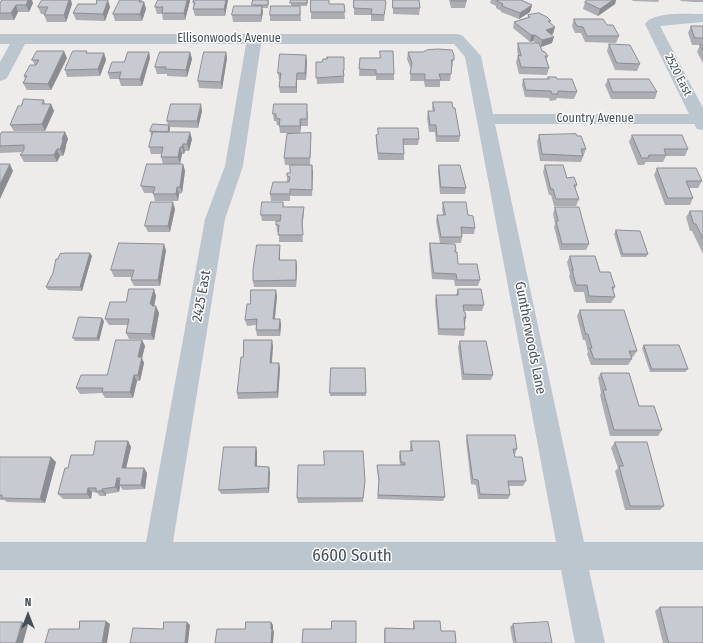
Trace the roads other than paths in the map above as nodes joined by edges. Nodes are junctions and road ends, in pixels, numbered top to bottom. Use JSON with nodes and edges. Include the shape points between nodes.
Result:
{"nodes":[{"id":1,"x":703,"y":18,"type":"edge"},
{"id":2,"x":0,"y":39,"type":"edge"},
{"id":3,"x":20,"y":39,"type":"junction"},
{"id":4,"x":254,"y":39,"type":"junction"},
{"id":5,"x":458,"y":39,"type":"joint"},
{"id":6,"x":0,"y":76,"type":"edge"},
{"id":7,"x":486,"y":119,"type":"junction"},
{"id":8,"x":702,"y":121,"type":"edge"},
{"id":9,"x":0,"y":556,"type":"edge"},
{"id":10,"x":157,"y":556,"type":"junction"},
{"id":11,"x":573,"y":556,"type":"junction"},
{"id":12,"x":703,"y":556,"type":"edge"},
{"id":13,"x":590,"y":643,"type":"edge"}],
"edges":[{"from":1,"to":8,"type":"street","name":"2520 East","via":[[660,20],[652,24]]},
{"from":2,"to":3,"type":"street","name":"Ellisonwoods Avenue"},
{"from":3,"to":4,"type":"street","name":"Ellisonwoods Avenue"},
{"from":3,"to":6,"type":"street"},
{"from":4,"to":5,"type":"street","name":"Ellisonwoods Avenue"},
{"from":4,"to":10,"type":"street","name":"2425 East","via":[[234,166],[215,219]]},
{"from":5,"to":7,"type":"street","name":"Guntherwoods Lane","via":[[473,56]]},
{"from":7,"to":8,"type":"street","name":"Country Avenue"},
{"from":7,"to":11,"type":"street","name":"Guntherwoods Lane"},
{"from":9,"to":10,"type":"street","name":"6600 South"},
{"from":10,"to":11,"type":"street","name":"6600 South"},
{"from":11,"to":12,"type":"street","name":"6600 South"},
{"from":11,"to":13,"type":"street","name":"Guntherwoods Lane"}]}
